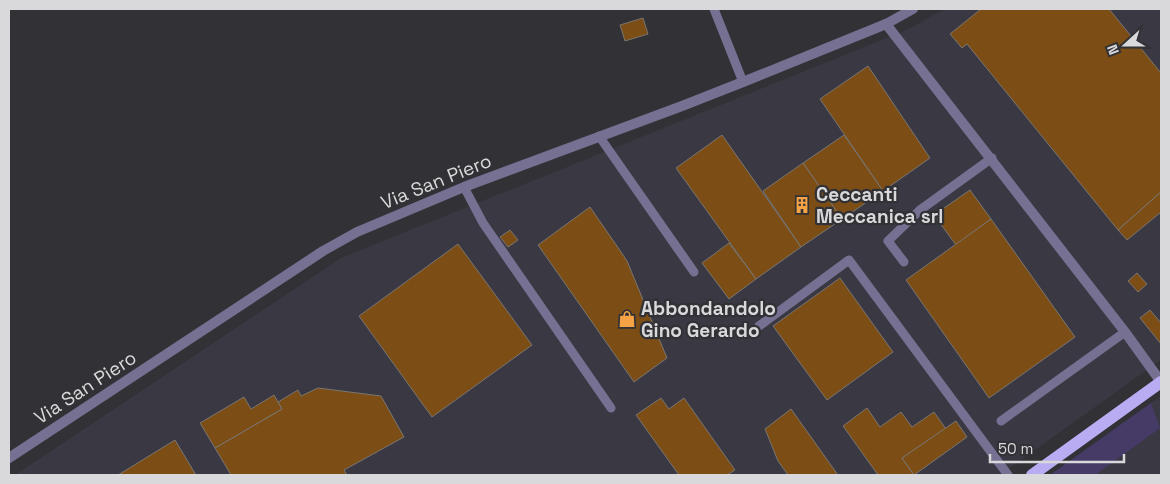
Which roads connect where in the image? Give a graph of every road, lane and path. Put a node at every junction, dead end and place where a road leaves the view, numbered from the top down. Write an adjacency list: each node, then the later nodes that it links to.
1 (714, 9): 4 (lane)
2 (913, 9): 3 (street, Via San Piero)
3 (886, 24): 4 (street, Via San Piero); 6 (street)
4 (743, 82): 5 (street, Via San Piero)
5 (599, 136): 7 (street, Via San Piero); 9 (lane)
6 (992, 158): 8 (lane); 11 (street)
7 (464, 187): 13 (lane); 15 (street, Via San Piero)
8 (904, 262)
9 (694, 272)
10 (759, 326): 16 (lane)
11 (1125, 332): 12 (street); 14 (lane)
12 (1161, 382): 17 (main road)
13 (611, 408)
14 (1002, 421)
15 (9, 458)
16 (1008, 475)
17 (1032, 475)

